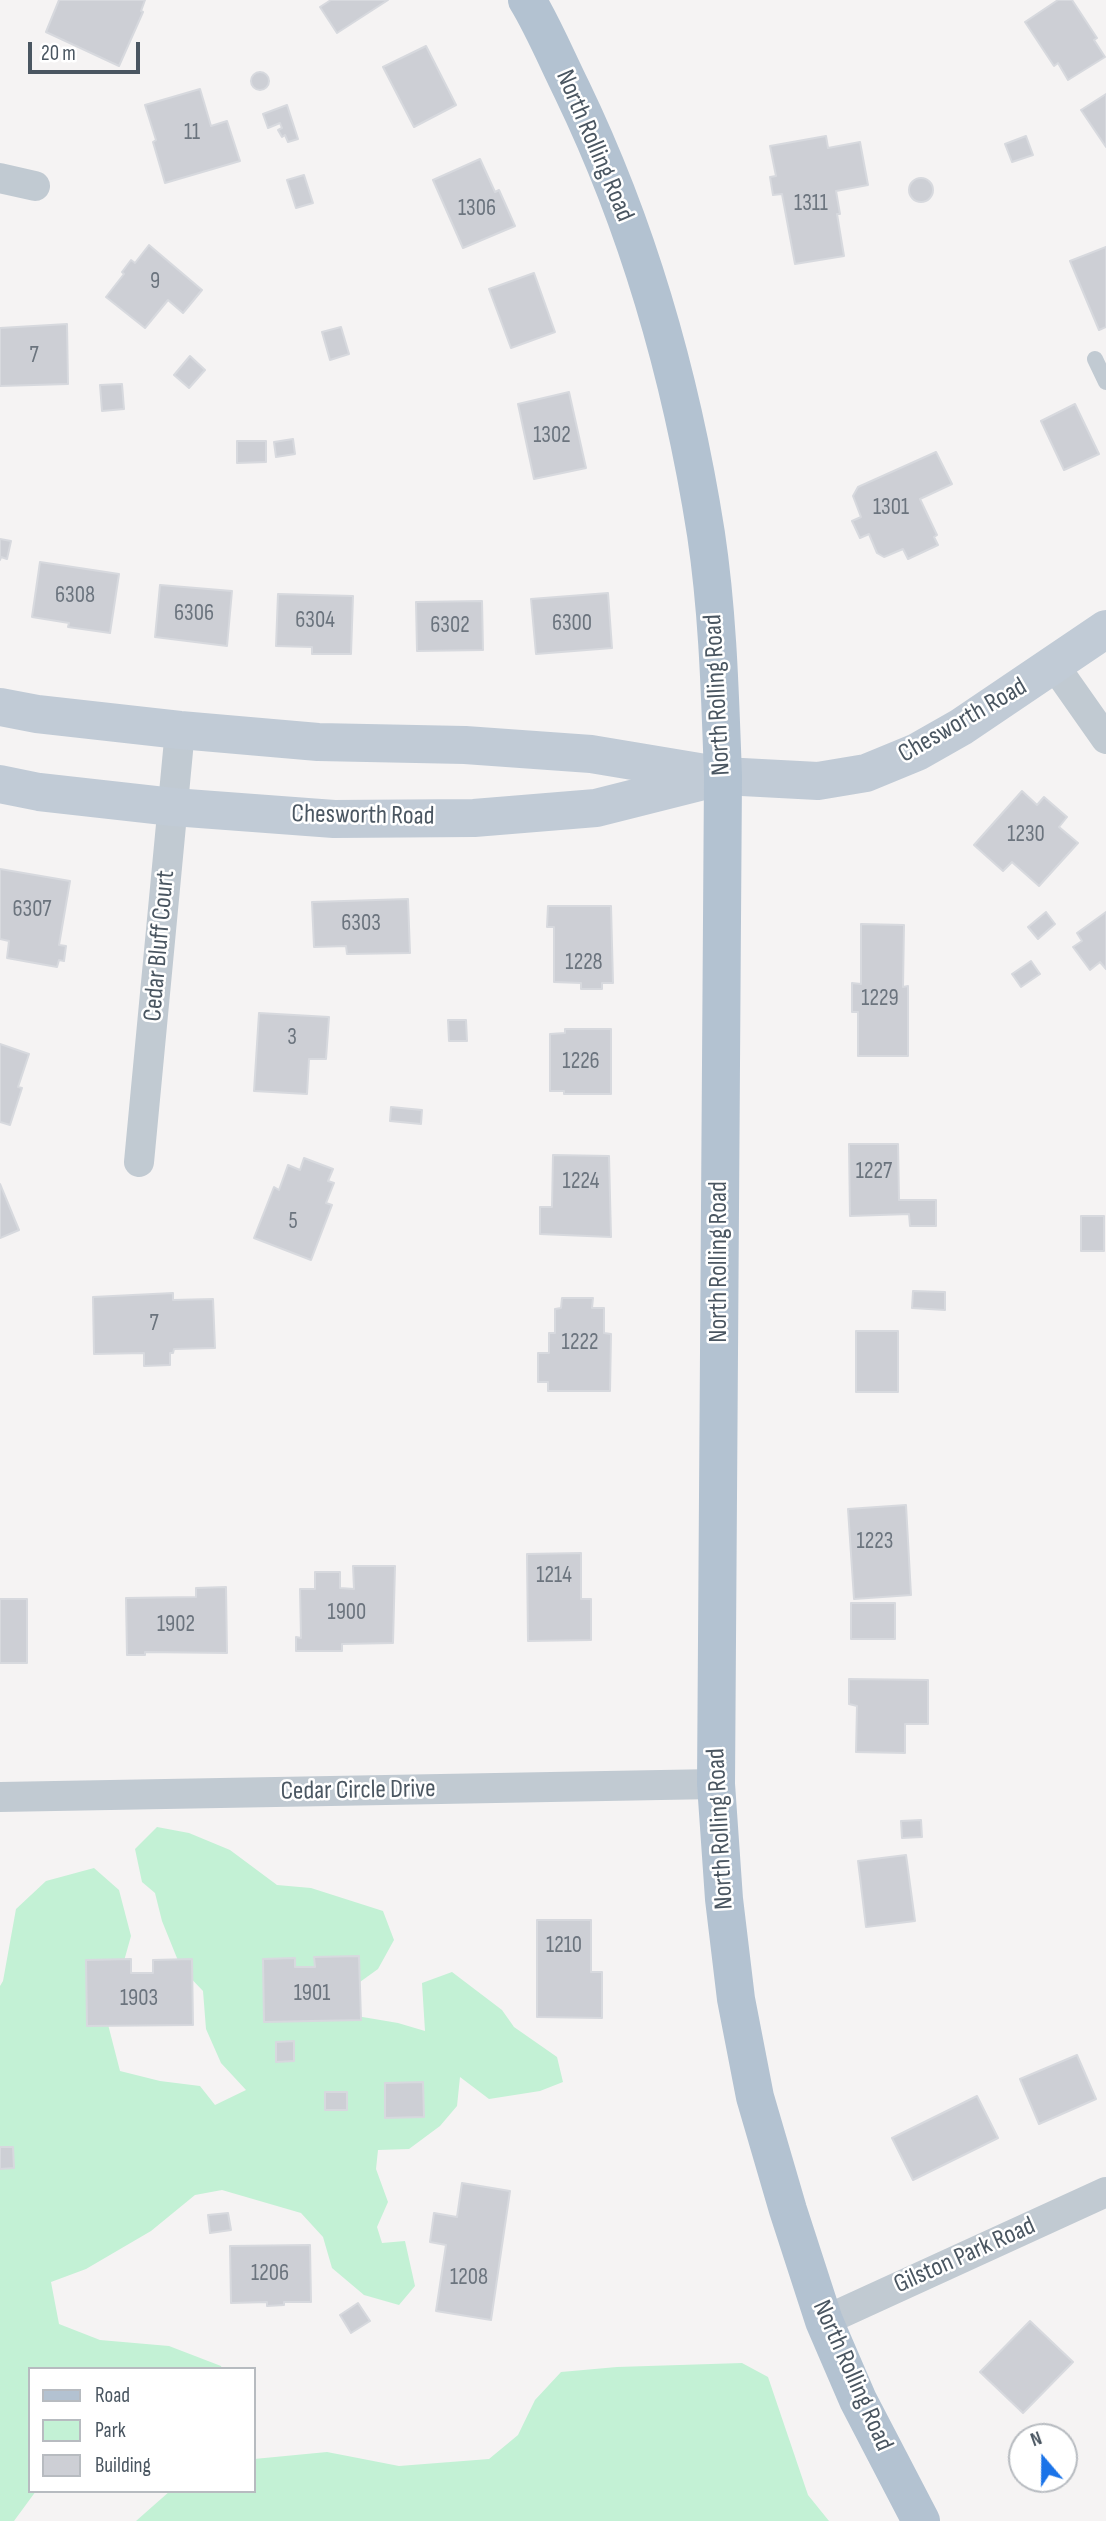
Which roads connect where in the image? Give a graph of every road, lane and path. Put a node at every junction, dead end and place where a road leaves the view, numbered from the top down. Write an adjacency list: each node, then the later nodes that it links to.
1 (527, 0): 11 (main road, North Rolling Road)
2 (0, 178): 3 (street)
3 (35, 186)
4 (1095, 359): 5 (lane)
5 (1106, 382)
6 (1106, 629): 7 (street, Chesworth Road)
7 (1054, 665): 10 (street); 11 (street, Chesworth Road)
8 (0, 707): 9 (street, Chesworth Road)
9 (180, 730): 11 (street, Chesworth Road); 13 (street, Cedar Bluff Court)
10 (1106, 739)
11 (723, 776): 13 (street, Chesworth Road); 15 (main road, North Rolling Road)
12 (0, 784): 13 (street, Chesworth Road)
13 (173, 807): 14 (street, Cedar Bluff Court)
14 (139, 1162)
15 (716, 1784): 16 (street, Cedar Circle Drive); 18 (main road, North Rolling Road)
16 (0, 1797)
17 (1106, 2192): 18 (street, Gilston Park Road)
18 (824, 2321): 19 (main road, North Rolling Road)
19 (921, 2521)

